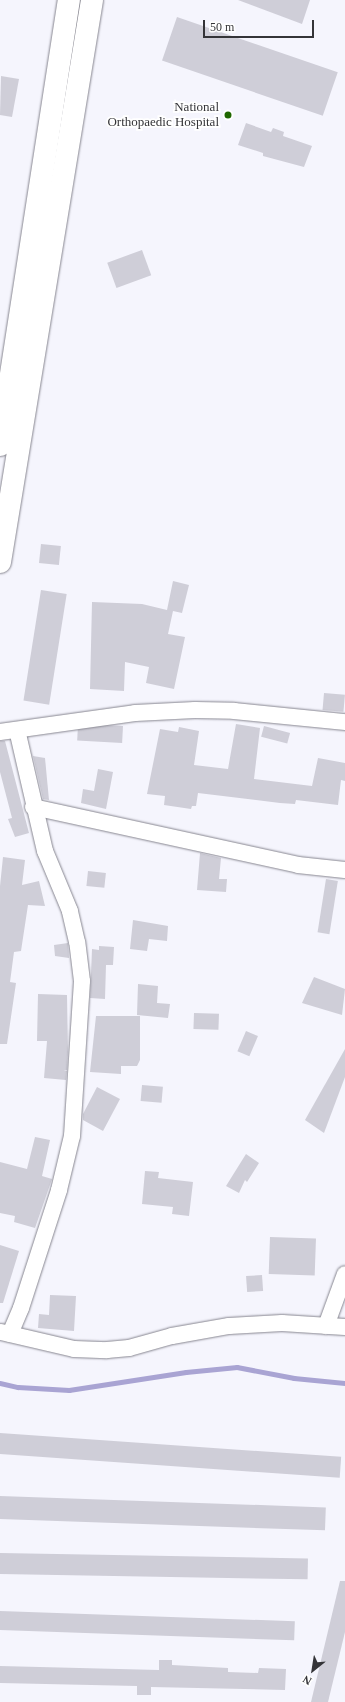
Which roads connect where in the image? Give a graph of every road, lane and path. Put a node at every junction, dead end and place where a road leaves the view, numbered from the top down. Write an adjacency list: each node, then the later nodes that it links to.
1 (69, 0): 3 (main road)
2 (92, 0): 4 (main road)
3 (0, 445)
4 (0, 562)
5 (345, 722): 6 (street)
6 (18, 730): 7 (street); 8 (street)
7 (0, 732)
8 (33, 806): 9 (street); 13 (street)
9 (345, 870)
10 (345, 1274): 11 (street)
11 (326, 1326): 12 (street); 13 (street)
12 (345, 1327)
13 (5, 1333)

